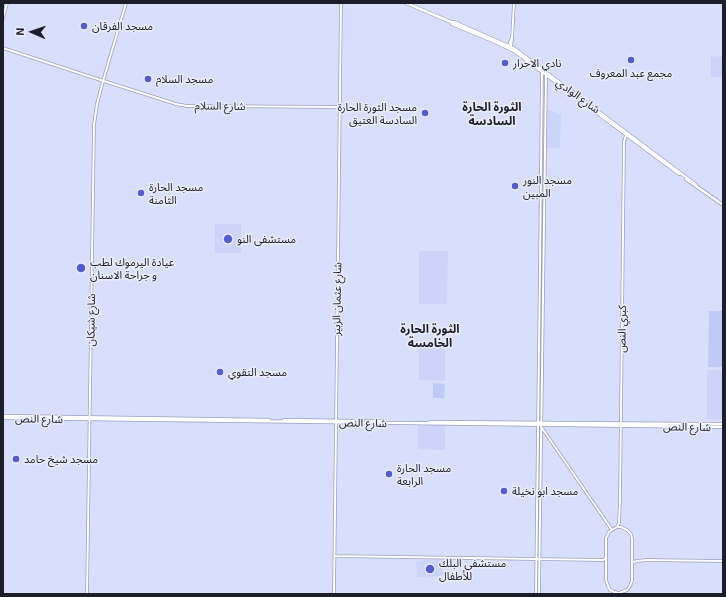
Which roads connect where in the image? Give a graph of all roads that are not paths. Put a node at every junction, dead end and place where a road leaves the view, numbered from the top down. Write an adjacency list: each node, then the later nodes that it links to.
1 (7, 3): 6 (street)
2 (126, 3): 12 (street, شارع شيكان)
3 (341, 3): 13 (street, شارع عثمان الزبير)
4 (406, 3): 7 (main road, شارع الوادي)
5 (514, 3): 8 (street)
6 (3, 18)
7 (451, 22): 8 (main road, شارع الوادي); 10 (main road, شارع الوادي)
8 (510, 46): 10 (main road, شارع الوادي)
9 (3, 48): 12 (street, شارع السلام)
10 (542, 70): 11 (main road, شارع الوادي); 21 (street)
11 (546, 74): 14 (main road, شارع الوادي); 15 (main road, شارع الوادي); 21 (street)
12 (103, 81): 13 (street, شارع السلام); 18 (street, شارع شيكان)
13 (339, 107): 19 (street, شارع عثمان الزبير)
14 (626, 135): 15 (main road, شارع الوادي); 22 (street, كبري النص)
15 (697, 187): 16 (main road, شارع الوادي)
16 (723, 205)
17 (3, 417): 18 (main road, شارع النص)
18 (90, 418): 19 (main road, شارع النص); 40 (street, شارع شيكان)
19 (335, 421): 21 (main road, شارع النص); 28 (street, شارع عثمان الزبير)
20 (723, 424): 22 (main road, شارع النص)
21 (540, 425): 22 (main road, شارع النص); 27 (street); 31 (street)
22 (620, 425): 23 (main road, شارع النص); 24 (street, كبري النص)
23 (723, 427)
24 (619, 523): 25 (street); 26 (street)
25 (617, 527): 26 (street); 27 (street)
26 (622, 528): 30 (street)
27 (612, 530): 29 (street)
28 (334, 556): 31 (street); 41 (street, شارع عثمان الزبير)
29 (606, 558): 32 (street); 36 (street)
30 (632, 558): 33 (street); 35 (street)
31 (538, 559): 32 (street); 42 (street)
32 (601, 560): 36 (street)
33 (637, 561): 34 (street); 35 (street)
34 (723, 561)
35 (632, 562): 38 (street)
36 (606, 564): 37 (street)
37 (609, 588): 38 (street); 39 (street)
38 (614, 592): 39 (street)
39 (610, 593)
40 (87, 594)
41 (334, 594)
42 (538, 594)

